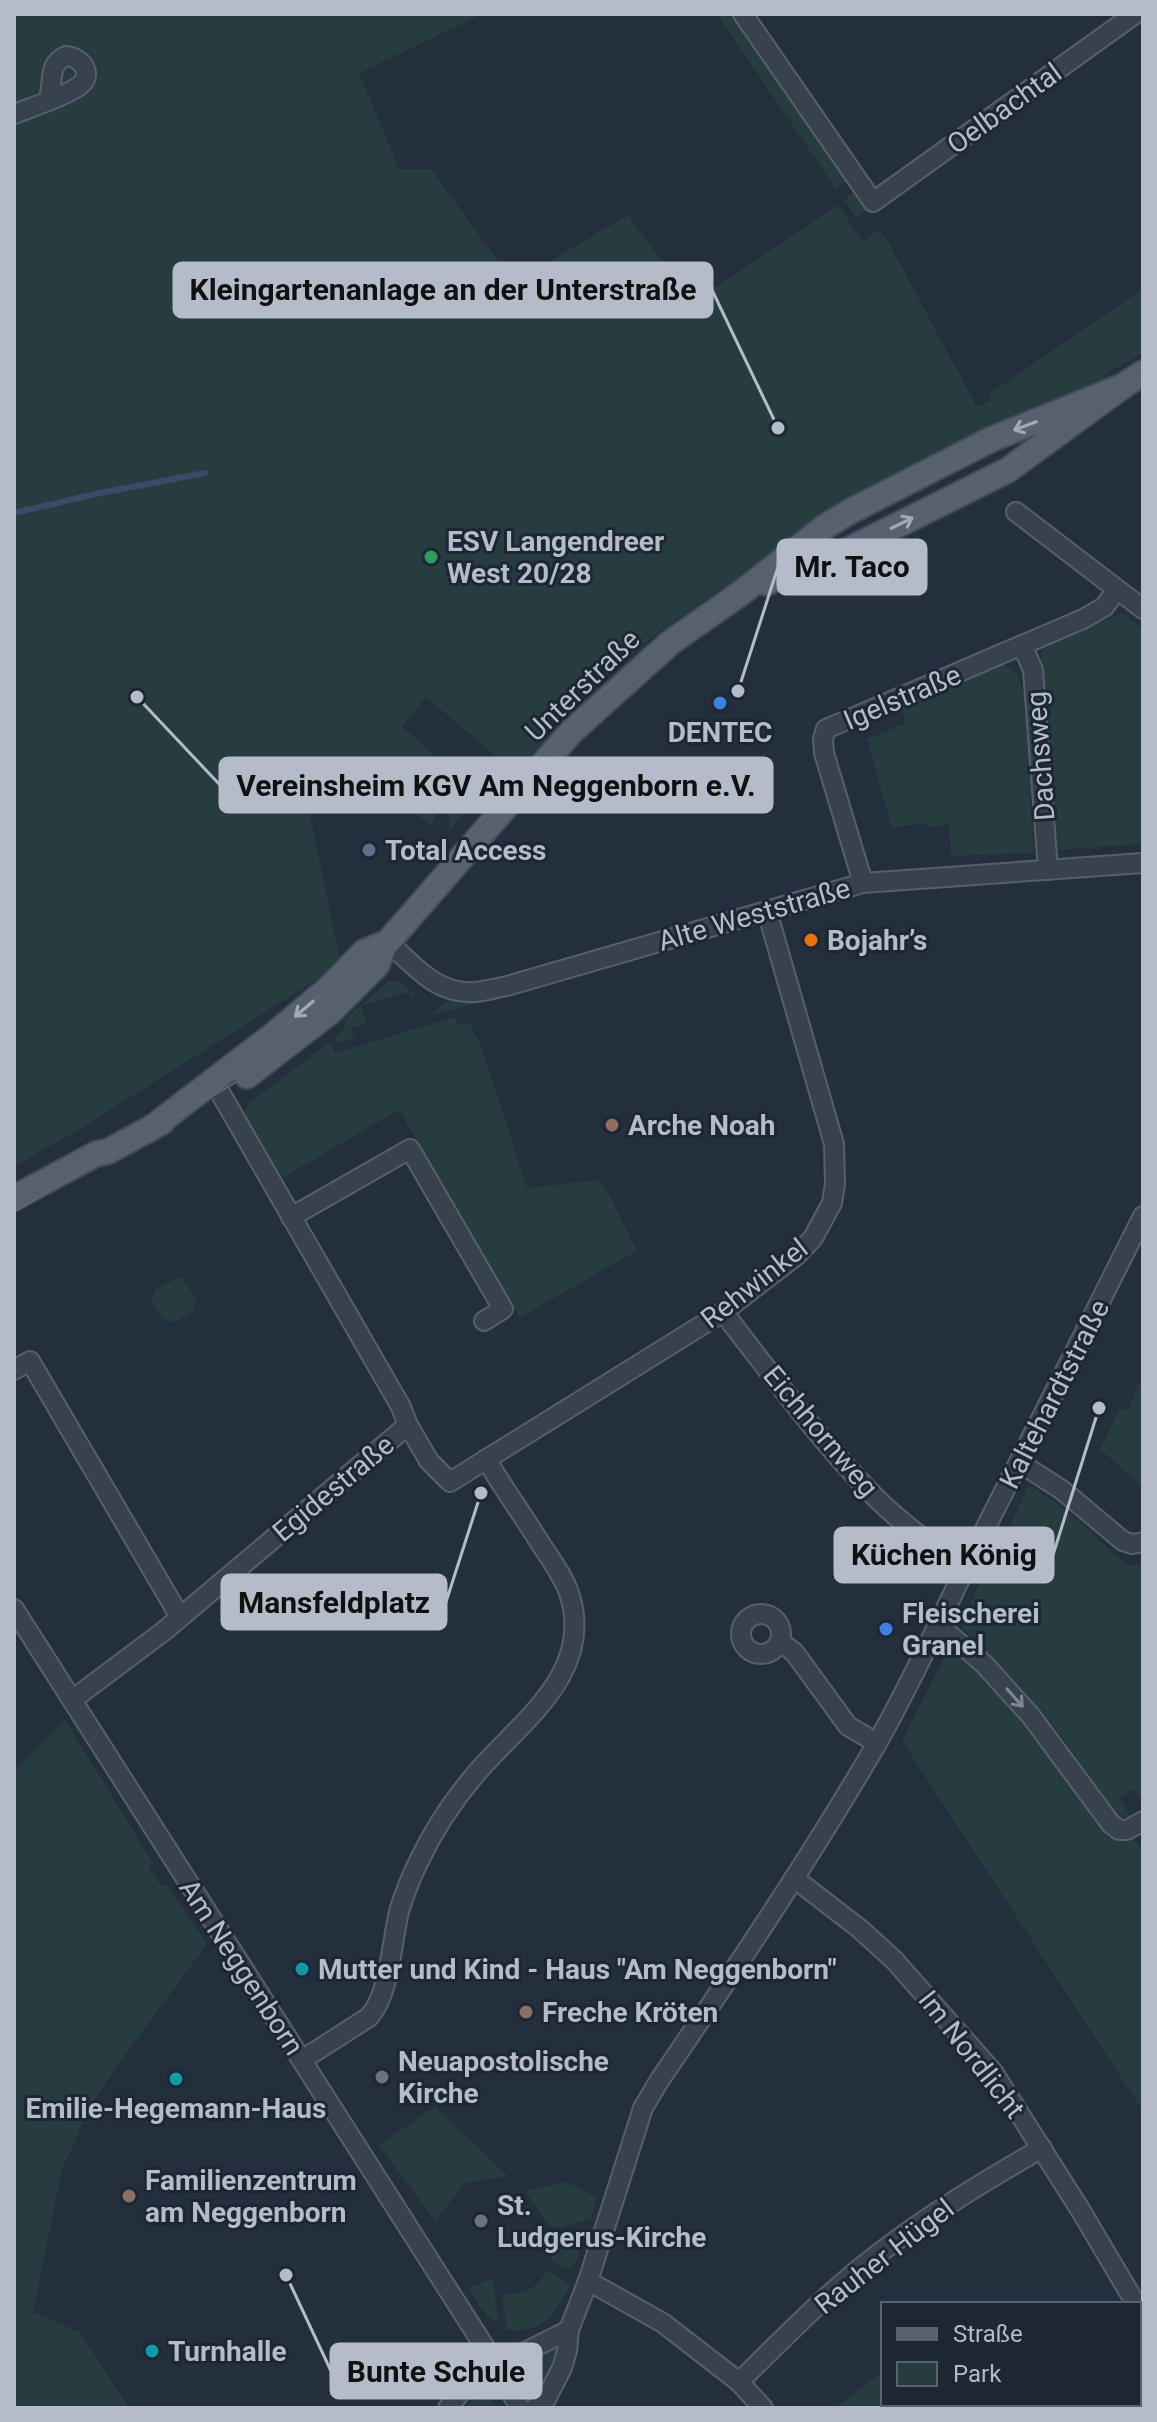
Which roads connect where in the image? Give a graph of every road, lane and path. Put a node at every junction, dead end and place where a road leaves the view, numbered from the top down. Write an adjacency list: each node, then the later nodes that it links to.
1 (743, 14): 2 (street, Oelbachtal)
2 (1126, 16)
3 (48, 100): 3 (street); 4 (street)
4 (14, 114)
5 (1133, 380): 8 (main road, Unterstraße, one-way to 5); 8 (main road, Unterstraße, one-way to 8)
6 (1016, 512): 7 (street)
7 (1117, 590): 9 (street); 10 (street, Igelstraße)
8 (741, 593): 15 (main road, Unterstraße)
9 (1143, 609)
10 (1022, 645): 12 (street, Dachsweg); 13 (street, Igelstraße)
11 (1143, 863): 12 (street, Alte Weststraße)
12 (1048, 870): 13 (street, Alte Weststraße)
13 (863, 883): 14 (street, Alte Weststraße)
14 (767, 911): 15 (street, Alte Weststraße); 22 (street, Rehwinkel)
15 (387, 943): 16 (main road, Unterstraße)
16 (216, 1086): 17 (main road, Unterstraße); 21 (street, Egidestraße)
17 (109, 1151): 18 (main road, Unterstraße); 19 (main road, Unterstraße)
18 (14, 1198)
19 (14, 1212)
20 (1143, 1216): 27 (street, Kaltehardtstraße)
21 (291, 1217): 23 (street); 25 (street, Egidestraße)
22 (723, 1312): 26 (street, Rehwinkel); 29 (street, Eichhornweg)
23 (484, 1321)
24 (14, 1370): 31 (street)
25 (408, 1425): 26 (street, Rehwinkel); 31 (street, Egidestraße)
26 (486, 1459): 38 (street)
27 (1020, 1463): 28 (street); 29 (street, Kaltehardtstraße)
28 (1143, 1542)
29 (966, 1570): 32 (street, Kaltehardtstraße)
30 (14, 1609): 34 (street, Am Neggenborn)
31 (180, 1617): 34 (street, Egidestraße)
32 (938, 1625): 35 (street, Kaltehardtstraße); 36 (street, one-way to 36)
33 (780, 1642): 35 (street)
34 (72, 1700): 38 (street, Am Neggenborn)
35 (877, 1743): 37 (street, Kaltehardtstraße)
36 (1143, 1821)
37 (794, 1878): 39 (street, Im Nordlicht); 40 (street, Kaltehardtstraße)
38 (302, 2060): 43 (street, Am Neggenborn)
39 (1042, 2148): 41 (street, Im Nordlicht); 44 (street, Rauher Hügel)
40 (588, 2281): 42 (street, Kaltehardtstraße); 44 (street)
41 (1135, 2302)
42 (569, 2330): 43 (street); 47 (street, Kaltehardtstraße)
43 (496, 2366): 45 (street); 46 (street, Am Neggenborn)
44 (739, 2382): 48 (street)
45 (448, 2408)
46 (520, 2408)
47 (535, 2408)
48 (763, 2408)

